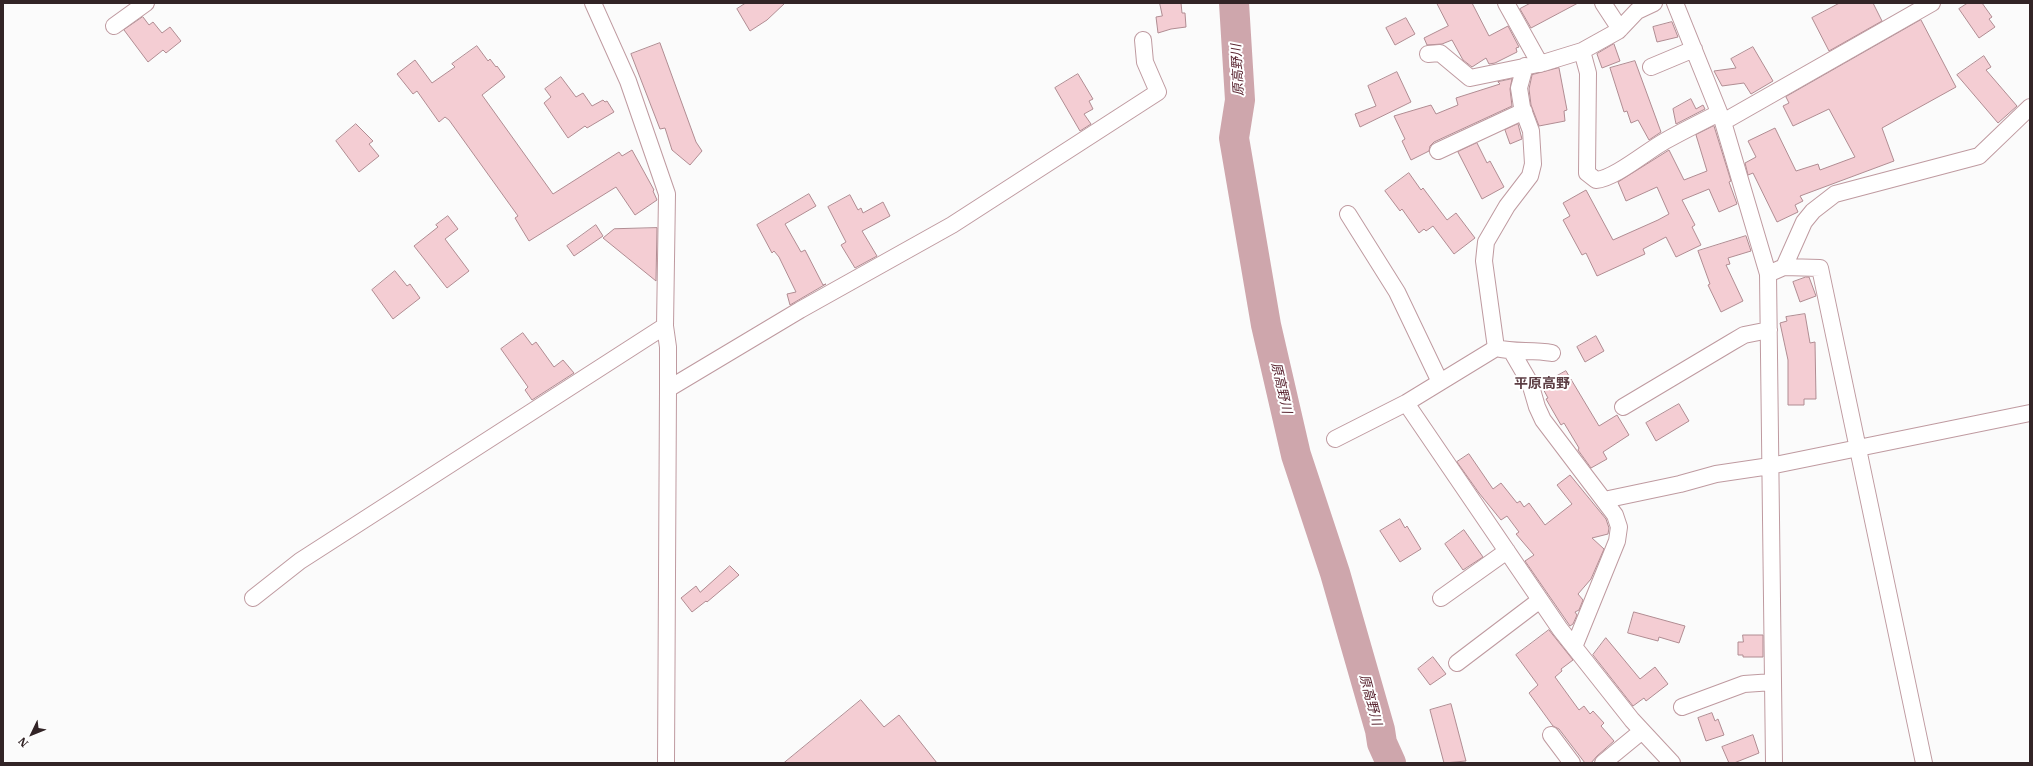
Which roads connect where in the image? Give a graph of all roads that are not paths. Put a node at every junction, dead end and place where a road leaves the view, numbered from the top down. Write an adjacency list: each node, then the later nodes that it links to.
1 (146, 3): 8 (street)
2 (593, 3): 23 (street)
3 (1506, 3): 14 (street)
4 (1603, 3): 9 (street)
5 (1654, 3): 9 (street)
6 (1675, 3): 11 (street)
7 (1932, 3): 18 (street)
8 (114, 26)
9 (1620, 29): 12 (street)
10 (1143, 40): 29 (street)
11 (1694, 49): 15 (street); 18 (street)
12 (1582, 51): 14 (street); 18 (street)
13 (1428, 54): 14 (street)
14 (1532, 65): 17 (street)
15 (1651, 66)
16 (2030, 107): 21 (street)
17 (1524, 111): 19 (street); 25 (street)
18 (1721, 117): 22 (street)
19 (1438, 151)
20 (1348, 214): 28 (street)
21 (1784, 267): 22 (street); 34 (street)
22 (1768, 274): 24 (street)
23 (665, 326): 29 (street); 38 (street)
24 (1768, 330): 31 (street); 35 (street)
25 (1496, 348): 26 (street); 28 (street)
26 (1512, 352): 27 (street); 36 (street)
27 (1552, 353)
28 (1440, 382): 30 (street)
29 (668, 389): 48 (street)
30 (1406, 403): 33 (street); 37 (street)
31 (1623, 407)
32 (2030, 414): 34 (street)
33 (1335, 438)
34 (1858, 448): 35 (street); 52 (street)
35 (1770, 466): 36 (street); 43 (street)
36 (1604, 500): 41 (street)
37 (1506, 551): 39 (street); 40 (street)
38 (253, 598)
39 (1441, 598)
40 (1540, 600): 41 (street); 42 (street)
41 (1574, 647): 45 (street)
42 (1457, 663)
43 (1773, 682): 44 (street); 51 (street)
44 (1682, 706)
45 (1642, 731): 47 (street); 50 (street)
46 (1551, 735): 49 (street)
47 (1669, 762)
48 (666, 763)
49 (1572, 763)
50 (1603, 763)
51 (1774, 763)
52 (1924, 763)

